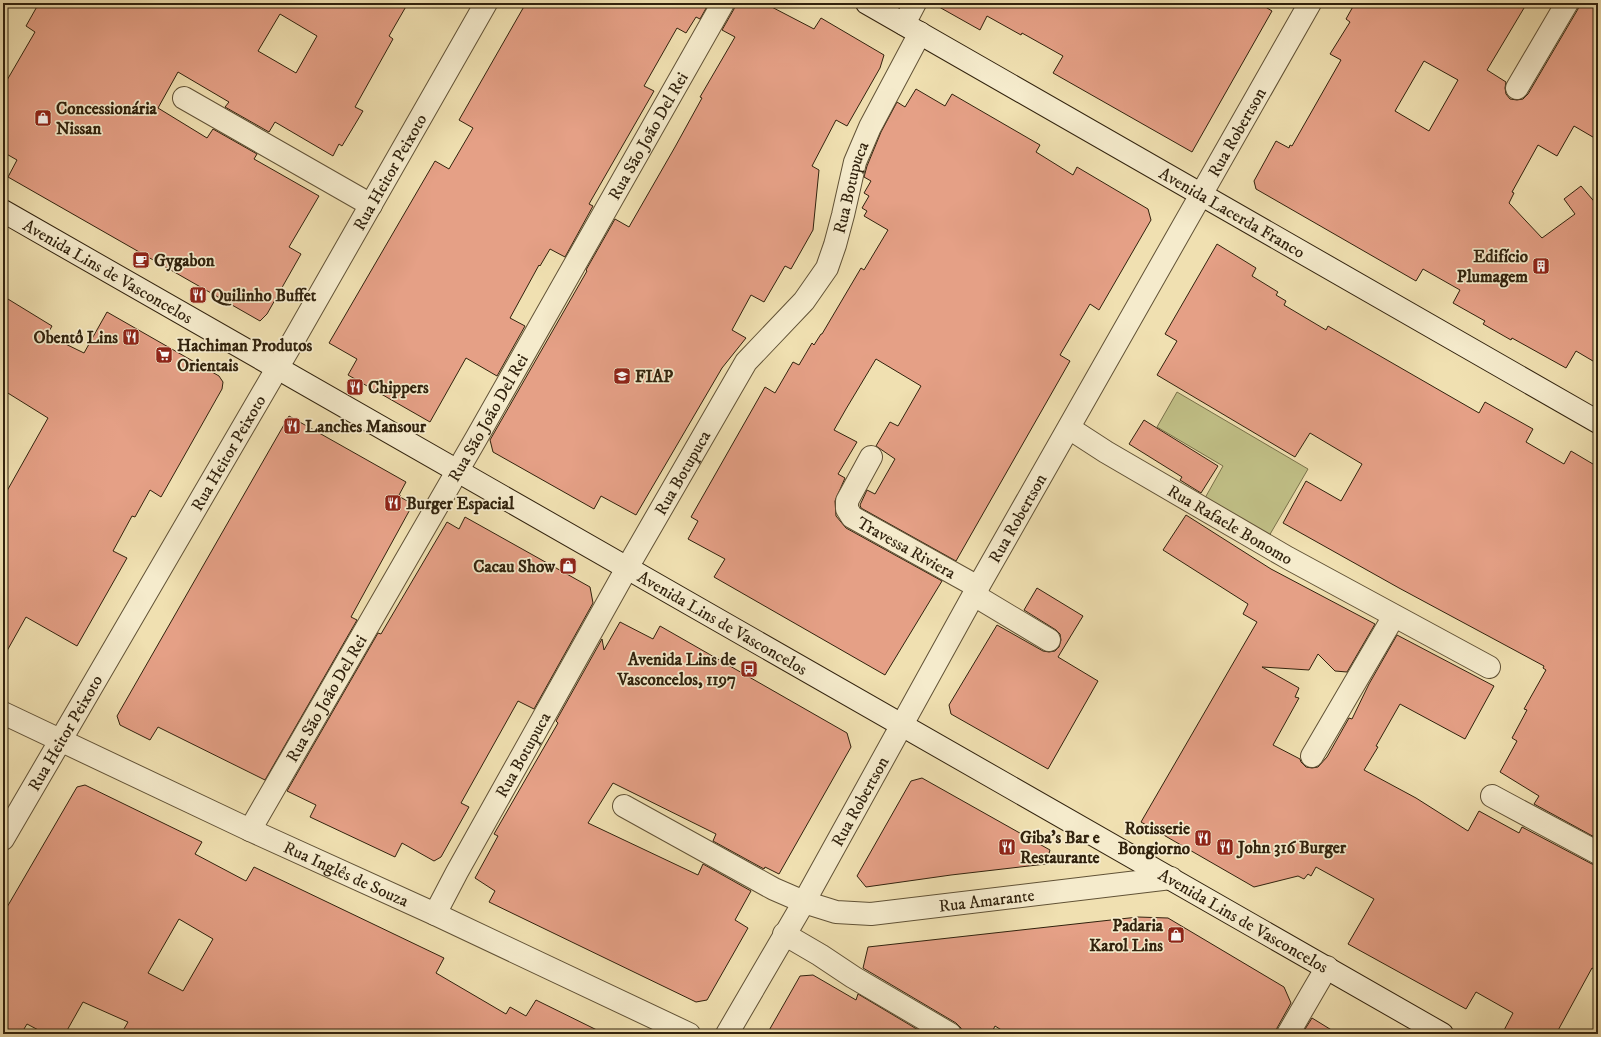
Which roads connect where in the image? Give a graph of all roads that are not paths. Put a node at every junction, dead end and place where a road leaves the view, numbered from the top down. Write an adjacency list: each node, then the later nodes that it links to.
1 (486, 3): 11 (street, Rua Heitor Peixoto)
2 (723, 3): 17 (street, Rua São João Del Rei)
3 (867, 3): 7 (street, Avenida Lacerda Franco)
4 (915, 3): 7 (street, Rua Botupuca)
5 (1310, 3): 10 (street, Rua Robertson)
6 (1567, 3): 8 (street)
7 (912, 28): 10 (street, Avenida Lacerda Franco); 18 (street, Rua Botupuca)
8 (1517, 88)
9 (184, 98): 11 (street)
10 (1202, 195): 14 (street, Avenida Lacerda Franco); 15 (street, Rua Robertson)
11 (371, 204): 13 (street, Rua Heitor Peixoto)
12 (3, 211): 13 (street, Avenida Lins de Vasconcelos)
13 (277, 368): 17 (street, Avenida Lins de Vasconcelos); 25 (street, Rua Heitor Peixoto)
14 (1598, 422)
15 (1069, 428): 19 (street, Rua Robertson); 20 (street, Rua Rafaele Bonomo)
16 (871, 458): 19 (street, Travessa Riviera)
17 (457, 471): 18 (street, Avenida Lins de Vasconcelos); 29 (street, Rua São João Del Rei)
18 (626, 568): 24 (street, Avenida Lins de Vasconcelos); 34 (street, Rua Botupuca)
19 (976, 591): 21 (street, Travessa Riviera); 24 (street, Rua Robertson)
20 (1394, 616): 22 (street, Rua Rafaele Bonomo); 26 (street)
21 (1049, 640)
22 (1489, 667)
23 (3, 713): 25 (street, Rua Inglês de Souza)
24 (901, 725): 32 (street, Avenida Lins de Vasconcelos); 33 (street, Rua Robertson)
25 (60, 740): 29 (street, Rua Inglês de Souza); 30 (street, Rua Heitor Peixoto)
26 (1312, 756)
27 (1492, 796): 31 (street)
28 (624, 806): 33 (street, Rua Amarante)
29 (250, 830): 34 (street, Rua Inglês de Souza)
30 (3, 839)
31 (1598, 853)
32 (1171, 878): 33 (street, Rua Amarante); 36 (street, Avenida Lins de Vasconcelos)
33 (804, 902): 35 (street, Rua Robertson)
34 (435, 914): 37 (street, Rua Inglês de Souza)
35 (784, 934): 38 (street, Rua Robertson); 39 (street)
36 (1327, 967): 40 (street); 41 (street, Avenida Lins de Vasconcelos)
37 (689, 1034)
38 (727, 1034)
39 (950, 1034)
40 (1288, 1034)
41 (1442, 1034)

